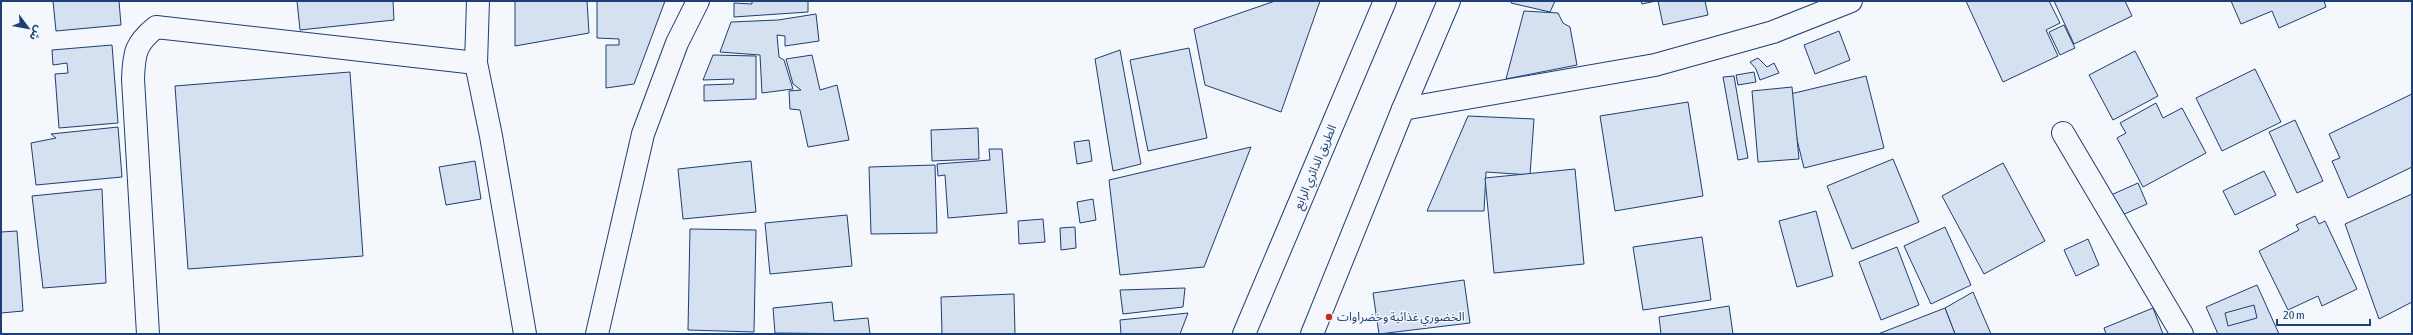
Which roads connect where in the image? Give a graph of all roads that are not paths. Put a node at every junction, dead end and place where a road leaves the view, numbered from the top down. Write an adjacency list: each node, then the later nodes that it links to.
1 (478, 1): 6 (street)
2 (698, 1): 11 (street)
3 (1385, 1): 12 (street, الطريق الدائري الرابع)
4 (1449, 1): 7 (street)
5 (1851, 1): 7 (street)
6 (476, 63): 9 (street); 10 (street)
7 (1403, 109): 13 (street)
8 (2063, 133): 14 (street)
9 (148, 334)
10 (525, 334)
11 (597, 334)
12 (1244, 334)
13 (1312, 334)
14 (2182, 334)

